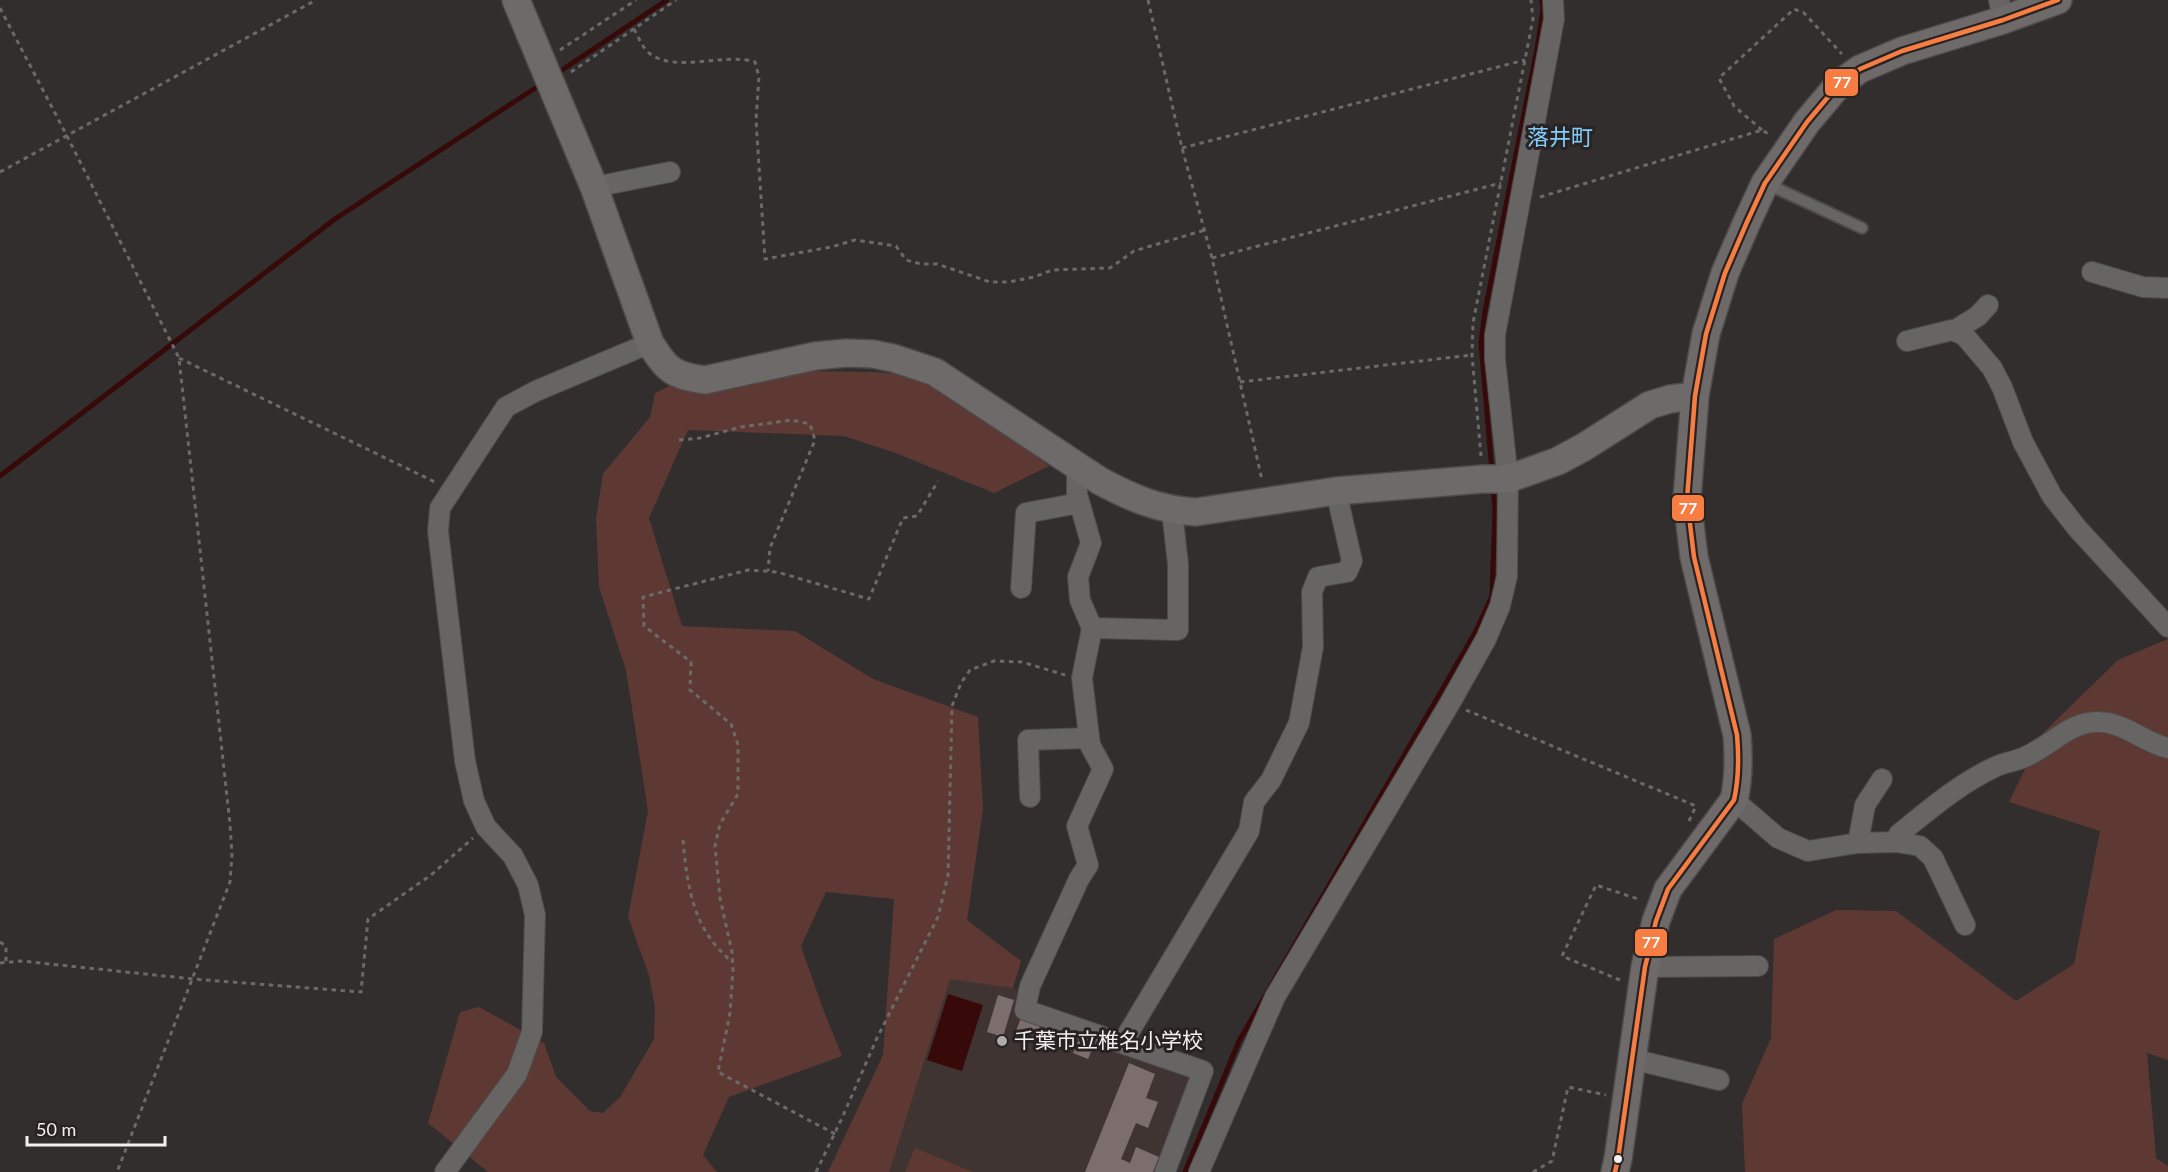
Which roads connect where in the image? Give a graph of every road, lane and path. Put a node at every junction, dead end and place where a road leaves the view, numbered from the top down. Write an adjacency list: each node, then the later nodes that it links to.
1 (316, 0): 15 (path)
2 (516, 0): 13 (street)
3 (636, 0): 13 (path)
4 (676, 0): 10 (path)
5 (1148, 0): 16 (path)
6 (1553, 0): 22 (street)
7 (2058, 0): 9 (street)
8 (0, 8): 15 (path)
9 (2001, 10): 17 (street)
10 (634, 29): 13 (path); 24 (path)
11 (1850, 49): 14 (path)
12 (1525, 60): 16 (path)
13 (547, 74): 21 (street)
14 (1762, 130): 17 (path); 22 (path)
15 (67, 136): 18 (path); 33 (path)
16 (1182, 148): 24 (path)
17 (1789, 148): 20 (street)
18 (0, 172)
19 (670, 172): 21 (street)
20 (1765, 183): 23 (lane); 35 (street)
21 (594, 187): 31 (street)
22 (1522, 193): 25 (path); 38 (street)
23 (1862, 228)
24 (1205, 230): 25 (path)
25 (1212, 258): 34 (path)
26 (2092, 272): 27 (street)
27 (2168, 288)
28 (1988, 305): 29 (street)
29 (1958, 332): 30 (street); 47 (street)
30 (1908, 341)
31 (650, 343): 37 (street); 40 (street)
32 (1472, 355): 34 (path)
33 (179, 358): 40 (path); 70 (path)
34 (1240, 382): 42 (path)
35 (1695, 396): 38 (street); 55 (street)
36 (679, 440): 45 (path)
37 (1077, 465): 43 (street); 44 (street)
38 (1496, 479): 41 (street); 50 (street)
39 (938, 480): 45 (path)
40 (452, 490): 58 (street)
41 (1336, 491): 42 (street); 71 (street)
42 (1267, 501): 44 (street)
43 (1079, 503): 46 (street); 48 (street)
44 (1172, 511): 48 (street)
45 (768, 571): 67 (path)
46 (1021, 588)
47 (2165, 615)
48 (1092, 628): 49 (street)
49 (1082, 678): 51 (street); 75 (path)
50 (1450, 703): 56 (path); 80 (street)
51 (1089, 738): 54 (street); 71 (street)
52 (2168, 748): 60 (street)
53 (1882, 779): 61 (street)
54 (1030, 797)
55 (1734, 800): 56 (path); 61 (street); 69 (street)
56 (1696, 806): 57 (path)
57 (1689, 822)
58 (486, 827): 70 (path); 77 (street)
59 (683, 840): 67 (path)
60 (1896, 842): 61 (street); 63 (street)
61 (1858, 843)
62 (1644, 891): 69 (path)
63 (1965, 924)
64 (0, 942): 65 (path)
65 (6, 962): 66 (path); 70 (path)
66 (0, 963)
67 (732, 964): 75 (path)
68 (1758, 966): 69 (street)
69 (1644, 975): 72 (street)
70 (193, 979): 76 (path)
71 (1123, 1042): 79 (street)
72 (1632, 1059): 73 (street); 82 (street)
73 (1719, 1080)
74 (1606, 1095): 81 (path)
75 (835, 1134): 78 (path)
76 (117, 1172)
77 (445, 1172)
78 (816, 1172)
79 (1165, 1172)
80 (1199, 1172)
81 (1533, 1172)
82 (1615, 1172)

